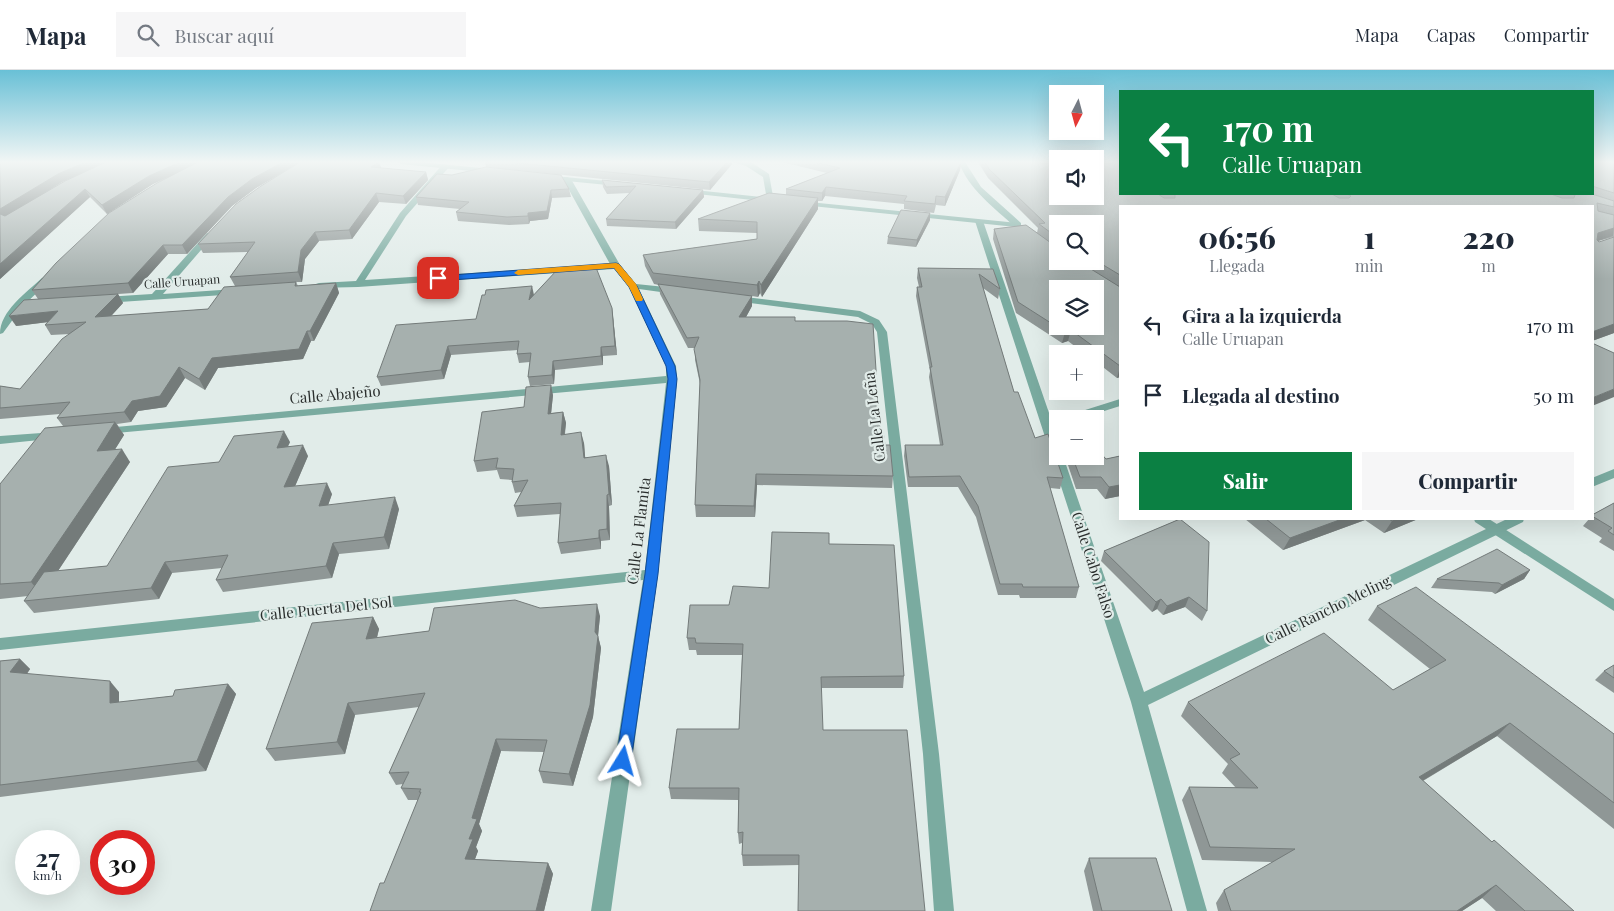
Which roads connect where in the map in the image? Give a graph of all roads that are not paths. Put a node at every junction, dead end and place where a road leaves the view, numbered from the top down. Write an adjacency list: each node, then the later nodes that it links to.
1 (415, 201): 11 (street)
2 (580, 201): 9 (street, Calle La Flamita)
3 (993, 201): 6 (street)
4 (791, 202): 5 (street)
5 (979, 221): 6 (street); 25 (street, Calle Cabo Falso)
6 (1018, 225): 8 (street)
7 (218, 226): 16 (street)
8 (1049, 249)
9 (616, 266): 11 (street); 12 (street, Calle La Flamita)
10 (54, 272): 20 (street)
11 (358, 284): 13 (street)
12 (633, 286): 15 (street); 22 (street, Calle La Flamita)
13 (310, 287)
14 (242, 291): 16 (street, Calle Uruapan)
15 (682, 292)
16 (155, 297): 18 (street, Calle Uruapan)
17 (731, 298): 40 (street, Calle La Leña)
18 (97, 300)
19 (39, 304): 20 (street)
20 (19, 305): 21 (street)
21 (0, 331)
22 (672, 379): 26 (street, Calle Abajeño); 35 (street, Calle La Flamita)
23 (1119, 402): 24 (street)
24 (1095, 410)
25 (1049, 416)
26 (97, 432)
27 (68, 434): 28 (street)
28 (0, 440)
29 (1065, 465): 38 (street, Calle Cabo Falso)
30 (1614, 473): 31 (street)
31 (1594, 482)
32 (1482, 520): 34 (street)
33 (1516, 520): 34 (street, Calle Rancho Meling)
34 (1496, 529): 36 (street); 38 (street, Calle Rancho Meling)
35 (651, 574): 37 (street, Calle Puerta Del Sol); 39 (street, Calle La Flamita)
36 (1614, 606)
37 (0, 644)
38 (1139, 702): 41 (street, Calle Cabo Falso)
39 (601, 911)
40 (944, 911)
41 (1197, 911)

